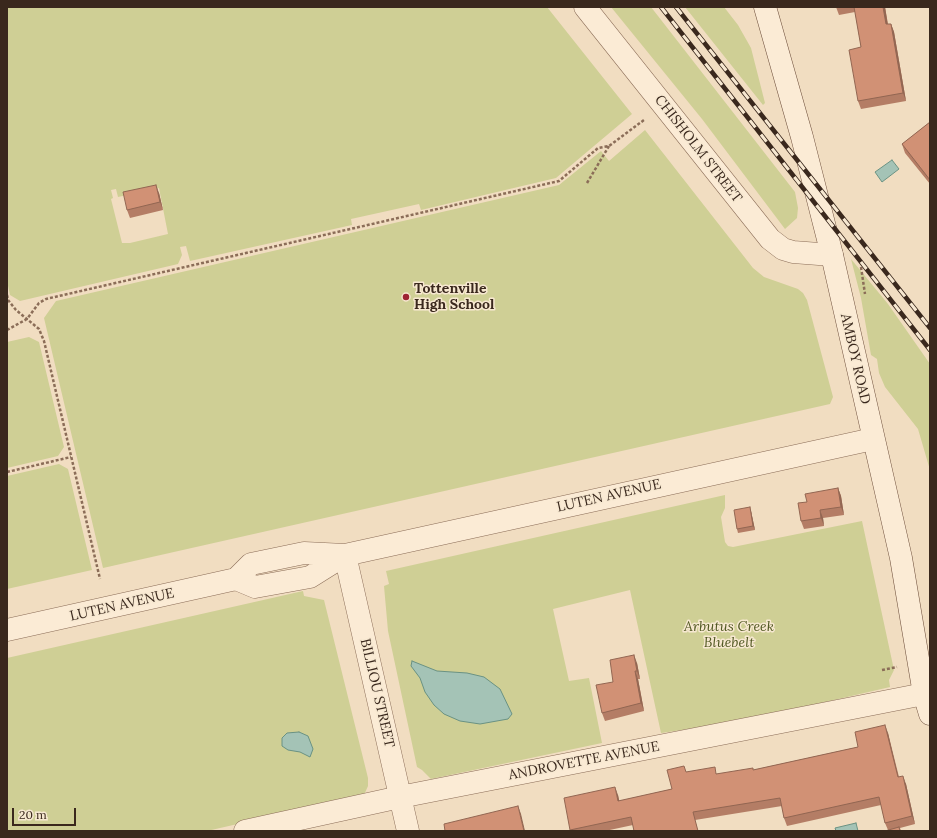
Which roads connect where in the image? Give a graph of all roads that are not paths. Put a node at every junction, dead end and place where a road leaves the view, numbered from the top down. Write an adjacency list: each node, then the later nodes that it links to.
1 (585, 7): 3 (street, CHISHOLM STREET)
2 (765, 7): 3 (street, AMBOY ROAD)
3 (832, 255): 4 (street, AMBOY ROAD)
4 (873, 439): 5 (street, LUTEN AVENUE); 7 (street, AMBOY ROAD)
5 (346, 555): 6 (street, LUTEN AVENUE); 9 (street, BILLIOU STREET)
6 (7, 630)
7 (924, 694): 8 (street, AMBOY ROAD); 9 (street, ANDROVETTE AVENUE)
8 (930, 714)
9 (400, 797): 10 (street, ANDROVETTE AVENUE); 11 (street, BILLIOU STREET)
10 (245, 831)
11 (408, 831)

